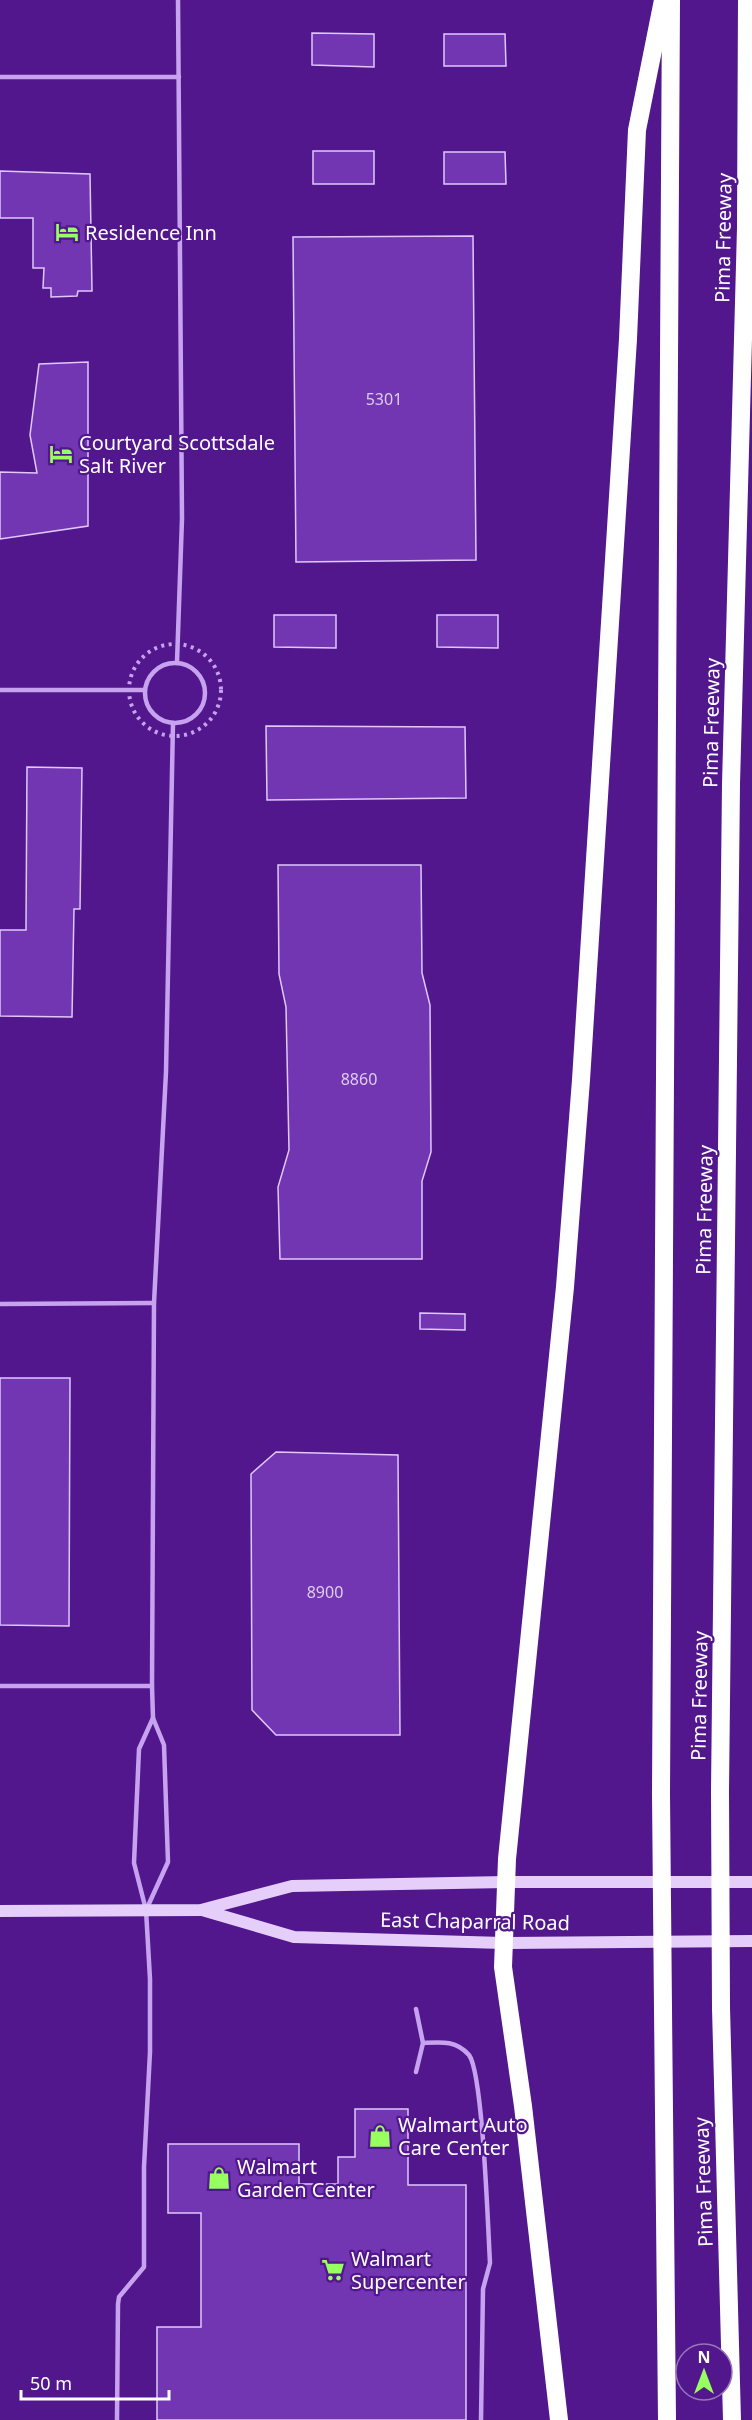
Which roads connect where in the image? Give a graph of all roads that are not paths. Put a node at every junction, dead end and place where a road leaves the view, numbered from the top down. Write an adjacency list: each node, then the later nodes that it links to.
1 (178, 0): 6 (lane)
2 (663, 0): 17 (highway)
3 (672, 0): 30 (highway, Pima Freeway, bridge)
4 (747, 0): 7 (highway, Pima Freeway)
5 (0, 77): 6 (lane)
6 (179, 77): 8 (lane)
7 (749, 237): 31 (highway, Pima Freeway, bridge)
8 (177, 662): 10 (lane); 11 (lane)
9 (0, 690): 10 (lane)
10 (144, 690): 11 (lane)
11 (173, 723): 12 (lane)
12 (154, 1303): 13 (lane); 15 (lane)
13 (0, 1304)
14 (0, 1686): 15 (lane)
15 (152, 1686): 16 (lane)
16 (153, 1718): 21 (lane); 21 (lane)
17 (506, 1882): 18 (main road, East Chaparral Road); 19 (main road, East Chaparral Road); 23 (highway)
18 (752, 1882)
19 (201, 1910): 21 (main road, East Chaparral Road); 23 (main road, East Chaparral Road)
20 (0, 1911): 21 (main road, East Chaparral Road)
21 (146, 1911): 27 (lane)
22 (752, 1941): 23 (main road, East Chaparral Road)
23 (503, 1943): 29 (highway)
24 (416, 2010): 25 (lane)
25 (423, 2043): 26 (lane); 28 (lane)
26 (416, 2072)
27 (117, 2420)
28 (482, 2420)
29 (559, 2420)
30 (668, 2420)
31 (732, 2420)

